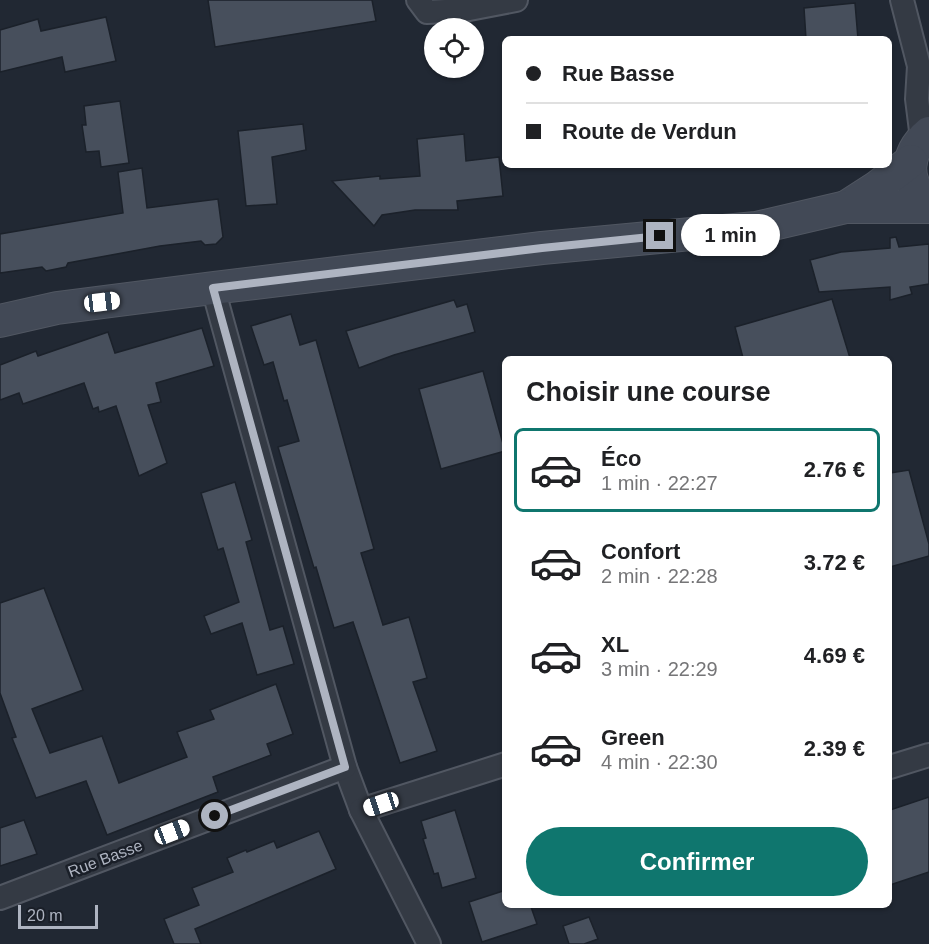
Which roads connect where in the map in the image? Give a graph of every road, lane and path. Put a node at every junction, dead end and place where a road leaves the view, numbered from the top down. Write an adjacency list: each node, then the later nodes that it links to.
1 (418, 0): 2 (street)
2 (516, 0)
3 (903, 3): 4 (street)
4 (924, 71): 5 (street)
5 (921, 145): 6 (main road); 7 (main road)
6 (929, 206): 7 (main road)
7 (846, 207): 8 (main road)
8 (213, 288): 9 (main road); 13 (street)
9 (0, 321)
10 (929, 755): 12 (street)
11 (502, 765): 14 (street)
12 (892, 766)
13 (345, 767): 14 (street); 15 (street, Rue Basse)
14 (361, 810): 16 (street)
15 (0, 898)
16 (429, 944)

